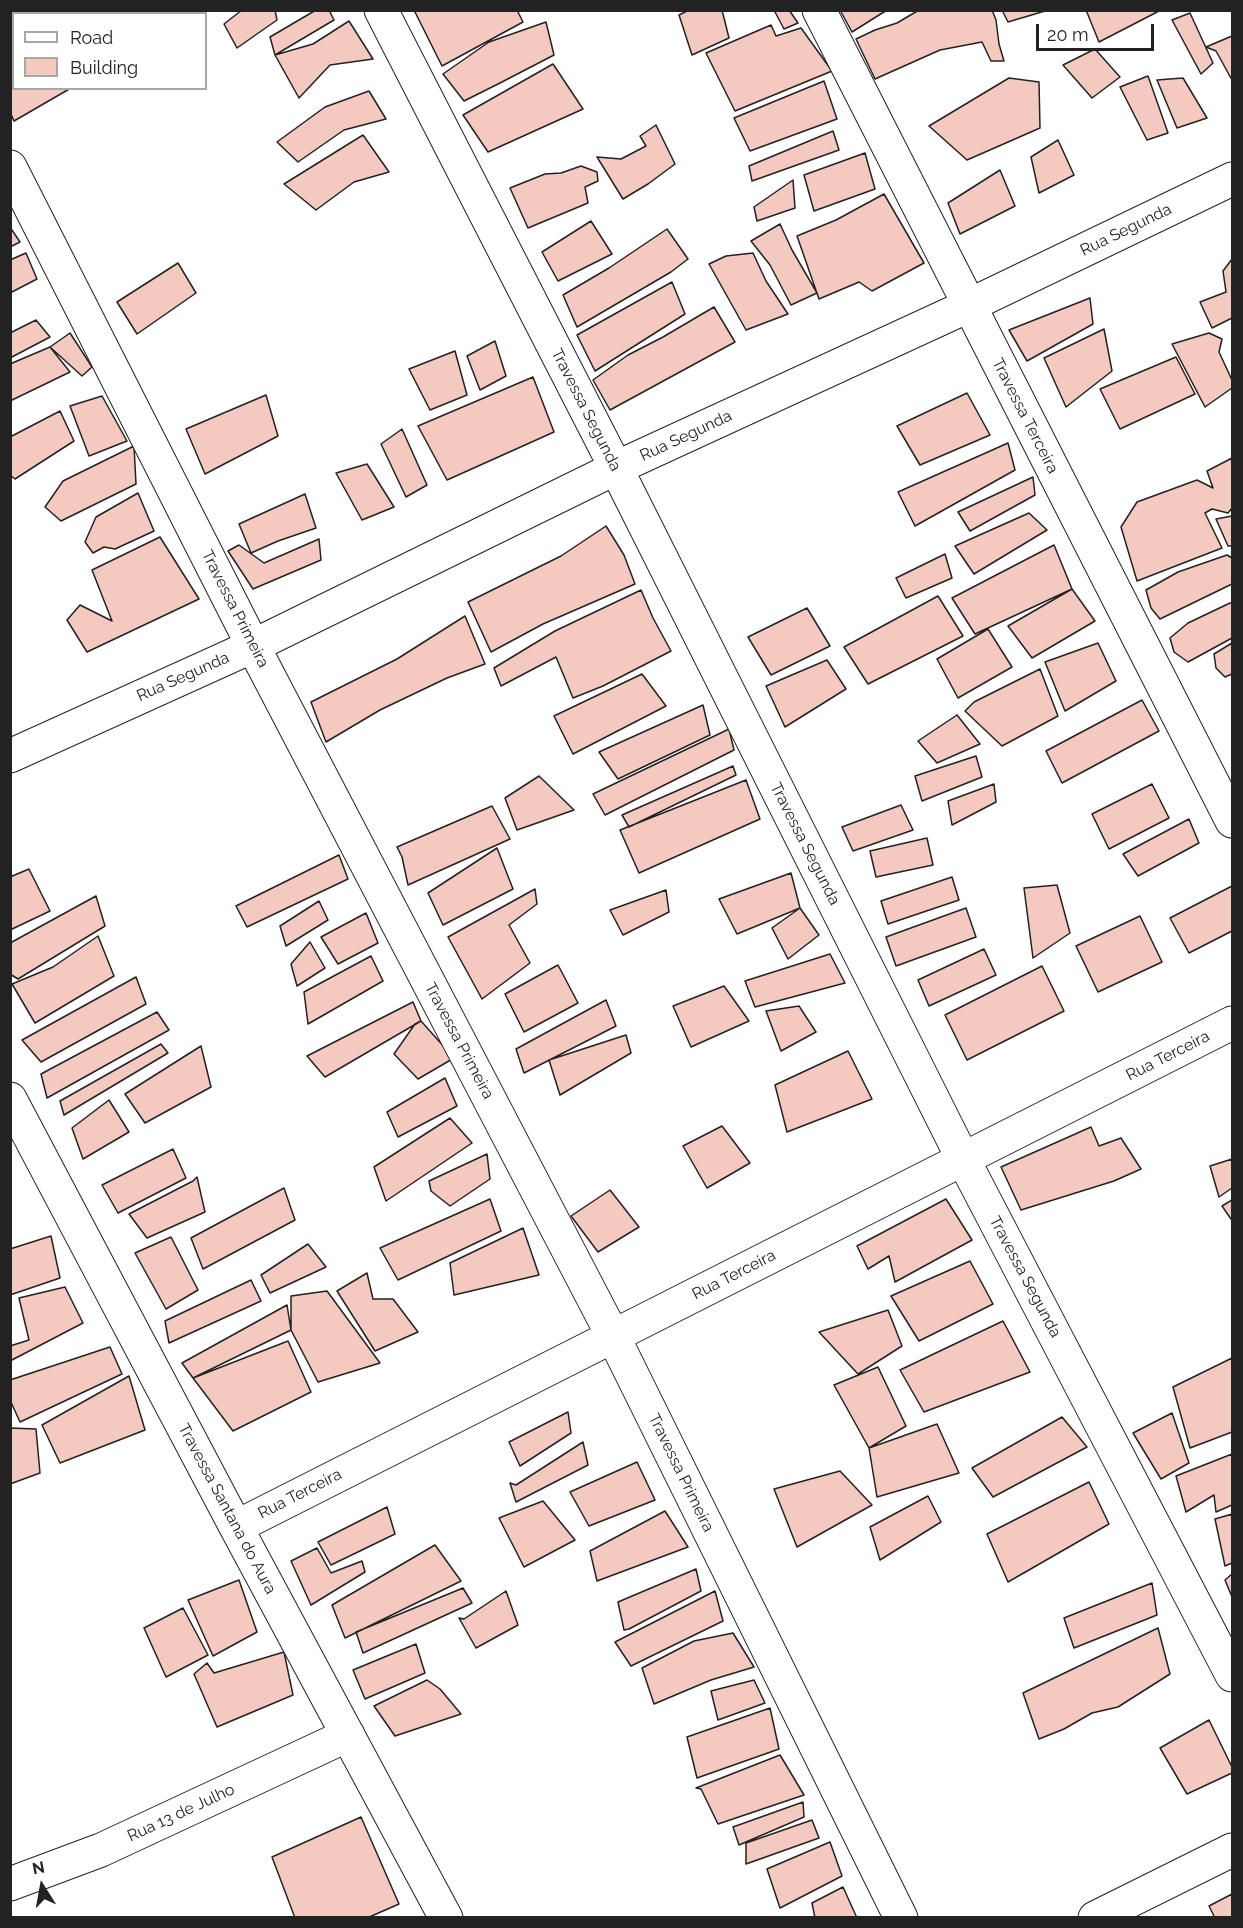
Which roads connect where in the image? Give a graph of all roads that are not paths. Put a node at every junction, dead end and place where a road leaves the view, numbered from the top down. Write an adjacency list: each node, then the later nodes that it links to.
1 (381, 10): 6 (street, Travessa Segunda)
2 (819, 10): 5 (street, Travessa Terceira)
3 (10, 167): 7 (street, Travessa Primeira)
4 (1233, 179): 5 (street, Rua Segunda)
5 (968, 306): 6 (street, Rua Segunda); 9 (street, Travessa Terceira)
6 (616, 468): 7 (street, Rua Segunda); 12 (street, Travessa Segunda)
7 (253, 646): 8 (street, Rua Segunda); 13 (street, Travessa Primeira)
8 (10, 756)
9 (1233, 821)
10 (1233, 1023): 12 (street, Rua Terceira)
11 (10, 1099): 14 (street, Travessa Santana do Aura)
12 (963, 1160): 13 (street, Rua Terceira); 15 (street, Travessa Segunda)
13 (613, 1336): 14 (street, Rua Terceira); 20 (street, Travessa Primeira)
14 (236, 1527): 16 (street, Travessa Santana do Aura)
15 (1233, 1675)
16 (348, 1735): 18 (street, Rua 13 de Julho); 19 (street, Travessa Santana do Aura)
17 (1233, 1850): 21 (street)
18 (10, 1884)
19 (446, 1917)
20 (901, 1917)
21 (1095, 1917)

